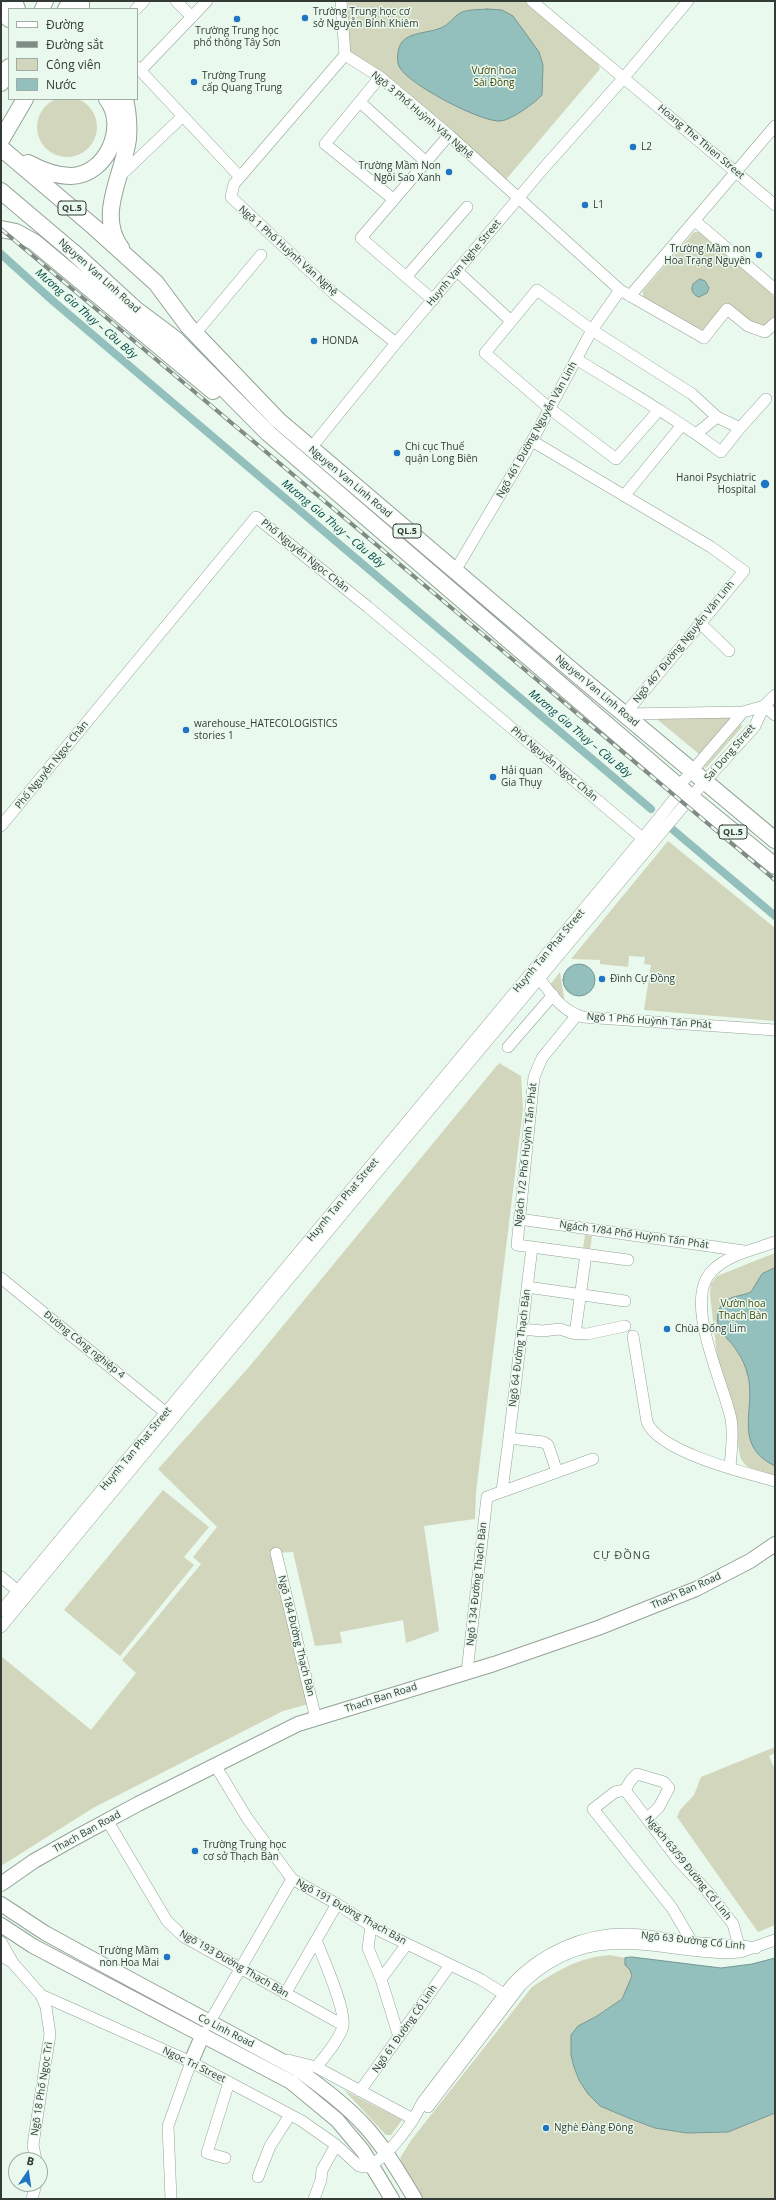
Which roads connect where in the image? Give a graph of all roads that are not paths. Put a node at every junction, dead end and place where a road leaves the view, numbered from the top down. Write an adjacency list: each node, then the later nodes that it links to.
1 (176, 1): 7 (street)
2 (207, 1): 7 (street)
3 (342, 1): 9 (street)
4 (688, 1): 12 (street, Huynh Van Nghe Street)
5 (534, 2): 12 (street, Hoang The Thien Street)
6 (1, 9): 8 (highway)
7 (192, 17): 10 (street)
8 (8, 18)
9 (345, 55): 11 (street, Ngõ 3 Phố Huỳnh Văn Nghệ); 25 (street, Ngõ 1 Phố Huỳnh Văn Nghệ)
10 (139, 69): 18 (street)
11 (380, 77): 17 (street); 21 (street, Ngõ 3 Phố Huỳnh Văn Nghệ)
12 (623, 78): 24 (street, Hoang The Thien Street); 28 (street, Huynh Van Nghe Street)
13 (21, 100): 19 (main road)
14 (23, 100): 19 (highway)
15 (106, 100): 22 (highway)
16 (125, 100): 26 (highway)
17 (361, 103): 23 (street); 29 (street)
18 (183, 116): 25 (street); 26 (street)
19 (8, 126): 22 (highway)
20 (775, 126): 24 (street)
21 (449, 135): 23 (street); 28 (street, Ngõ 3 Phố Huỳnh Văn Nghệ)
22 (1, 146): 35 (highway, Nguyen Van Linh Road / QL.5)
23 (426, 162): 29 (street)
24 (736, 172): 30 (street, Hoang The Thien Street); 32 (street)
25 (240, 177): 46 (street, Ngõ 1 Phố Huỳnh Văn Nghệ)
26 (117, 178): 35 (highway)
27 (1, 191): 54 (highway, Nguyen Van Linh Road / QL.5)
28 (519, 198): 36 (street, Huynh Van Nghe Street); 39 (street, Ngõ 3 Phố Huỳnh Văn Nghệ)
29 (392, 199): 37 (street)
30 (775, 205)
31 (467, 207): 37 (street)
32 (695, 221): 38 (street); 40 (street)
33 (1, 229): 54 (highway)
34 (261, 255): 45 (street)
35 (142, 270): 45 (highway, Nguyen Van Linh Road / QL.5)
36 (457, 271): 41 (street, Huynh Van Nghe Street); 42 (street)
37 (406, 277): 41 (street)
38 (775, 289)
39 (620, 290): 40 (street, Ngõ 3 Phố Huỳnh Văn Nghệ); 44 (street, Ngõ 461 Đường Nguyễn Văn Linh)
40 (630, 296): 43 (street, Ngõ 3 Phố Huỳnh Văn Nghệ)
41 (433, 300): 46 (street, Huynh Van Nghe Street)
42 (511, 320): 44 (street); 49 (street)
43 (775, 323)
44 (592, 330): 47 (street, Ngõ 461 Đường Nguyễn Văn Linh); 51 (street)
45 (195, 334): 57 (highway, Nguyen Van Linh Road / QL.5)
46 (396, 343): 57 (street, Huynh Van Nghe Street)
47 (576, 359): 49 (street, Ngõ 461 Đường Nguyễn Văn Linh); 50 (street)
48 (766, 399): 53 (street)
49 (549, 408): 50 (street); 56 (street, Ngõ 461 Đường Nguyễn Văn Linh)
50 (659, 410): 52 (street)
51 (717, 417): 53 (street); 55 (street)
52 (682, 425): 55 (street); 58 (street)
53 (740, 428): 55 (street)
54 (268, 433): 63 (highway, Nguyen Van Linh Road / QL.5)
55 (696, 434)
56 (532, 441): 58 (street); 59 (street, Ngõ 461 Đường Nguyễn Văn Linh)
57 (310, 449): 59 (highway, Nguyen Van Linh Road / QL.5)
58 (624, 496): 60 (street, Ngõ 467 Đường Nguyễn Văn Linh)
59 (455, 572): 62 (highway, Nguyen Van Linh Road / QL.5)
60 (701, 624): 61 (street); 67 (street, Ngõ 467 Đường Nguyễn Văn Linh)
61 (729, 652)
62 (581, 678): 63 (highway); 67 (highway, Nguyen Van Linh Road / QL.5)
63 (569, 691): 71 (highway, Nguyen Van Linh Road / QL.5)
64 (775, 695): 65 (street, Sai Dong Street)
65 (764, 706): 66 (street, Sai Dong Street); 68 (street); 70 (street, Sai Dong Street)
66 (743, 712): 67 (street); 69 (street, Sai Dong Street)
67 (625, 714): 69 (highway, Nguyen Van Linh Road / QL.5)
68 (775, 715)
69 (692, 772): 70 (highway, Nguyen Van Linh Road / QL.5); 71 (street, Sai Dong Street)
70 (705, 783): 72 (street, Sai Dong Street); 74 (highway, Nguyen Van Linh Road / QL.5)
71 (679, 786): 72 (highway, Nguyen Van Linh Road / QL.5); 75 (street, Huynh Tan Phat Street)
72 (691, 797): 75 (street, Sai Dong Street); 76 (highway, Nguyen Van Linh Road / QL.5)
73 (1, 826): 75 (street, Phố Nguyễn Ngọc Chân)
74 (775, 840)
75 (646, 842): 77 (street, Huynh Tan Phat Street); 82 (street, Huynh Tan Phat Street)
76 (775, 866)
77 (539, 978): 78 (street, Ngõ 1 Phố Huỳnh Tấn Phát); 82 (street, Huynh Tan Phat Street)
78 (553, 995): 79 (street, Ngõ 1 Phố Huỳnh Tấn Phát); 81 (street)
79 (577, 1015): 80 (street, Ngõ 1 Phố Huỳnh Tấn Phát); 83 (street, Ngách 1/2 Phố Huỳnh Tấn Phát)
80 (775, 1030)
81 (508, 1047)
82 (447, 1082): 97 (street, Huynh Tan Phat Street)
83 (519, 1219): 85 (street, Ngách 1/2 Phố Huỳnh Tấn Phát); 86 (street, Ngách 1/84 Phố Huỳnh Tấn Phát)
84 (775, 1242): 86 (street)
85 (532, 1247): 87 (street); 90 (street, Ngõ 64 Đường Thạch Bàn)
86 (749, 1251): 100 (street)
87 (586, 1254): 88 (street); 91 (street)
88 (628, 1260)
89 (1, 1278): 97 (street, Đường Công nghiệp 4)
90 (527, 1287): 91 (street); 94 (street, Ngõ 64 Đường Thạch Bàn)
91 (580, 1295): 92 (street); 95 (street)
92 (625, 1301)
93 (625, 1326): 95 (street)
94 (522, 1329): 95 (street); 98 (street, Ngõ 64 Đường Thạch Bàn)
95 (575, 1334)
96 (633, 1336): 100 (street)
97 (170, 1416): 107 (street, Huynh Tan Phat Street)
98 (509, 1438): 101 (street); 103 (street, Ngõ 64 Đường Thạch Bàn)
99 (593, 1459): 101 (street)
100 (730, 1468): 102 (street)
101 (557, 1472): 103 (street)
102 (775, 1481)
103 (502, 1491): 110 (street, Ngõ 134 Đường Thạch Bàn)
104 (775, 1544): 110 (main road, Thach Ban Road)
105 (276, 1553): 111 (street, Ngõ 184 Đường Thạch Bàn)
106 (1, 1577): 107 (street)
107 (22, 1594): 108 (street, Huynh Tan Phat Street); 109 (street, Huynh Tan Phat Street)
108 (1, 1611)
109 (1, 1628)
110 (467, 1672): 111 (main road, Thach Ban Road)
111 (316, 1719): 112 (main road, Thach Ban Road)
112 (215, 1765): 115 (main road, Thach Ban Road); 116 (street, Ngõ 191 Đường Thạch Bàn)
113 (625, 1790): 114 (street, Ngách 63/59 Đường Cổ Linh); 114 (street); 126 (street)
114 (648, 1818): 127 (street, Ngách 63/59 Đường Cổ Linh)
115 (107, 1820): 117 (main road, Thach Ban Road); 131 (street, Ngõ 193 Đường Thạch Bàn)
116 (292, 1879): 119 (street, Ngõ 191 Đường Thạch Bàn); 131 (street)
117 (1, 1884)
118 (1, 1904): 137 (main road, Co Linh Road)
119 (337, 1904): 121 (street, Ngõ 191 Đường Thạch Bàn); 122 (street)
120 (1, 1925): 137 (main road, Co Linh Road)
121 (371, 1926): 125 (street, Ngõ 191 Đường Thạch Bàn); 132 (street)
122 (316, 1940): 133 (street); 136 (street)
123 (775, 1940): 127 (street, Ngõ 63 Đường Cổ Linh)
124 (1, 1942): 129 (street)
125 (407, 1944): 130 (street, Ngõ 191 Đường Thạch Bàn); 132 (street)
126 (692, 1946): 127 (street, Ngõ 63 Đường Cổ Linh); 135 (street, Ngõ 63 Đường Cổ Linh)
127 (739, 1949)
128 (1, 1956): 129 (street, Ngoc Tri Street)
129 (12, 1962): 134 (street, Ngoc Tri Street)
130 (450, 1966): 135 (street, Ngõ 191 Đường Thạch Bàn); 138 (street, Ngõ 61 Đường Cổ Linh)
131 (240, 1969): 133 (street, Ngõ 193 Đường Thạch Bàn); 137 (street)
132 (381, 1979): 138 (street)
133 (285, 1994): 136 (street, Ngõ 193 Đường Thạch Bàn)
134 (41, 1996): 140 (street, Ngoc Tri Street); 147 (street, Ngõ 18 Phố Ngọc Trì)
135 (507, 1996): 145 (street, Ngõ 63 Đường Cổ Linh)
136 (343, 2025): 141 (street)
137 (206, 2028): 139 (main road, Co Linh Road); 140 (main road); 150 (main road, Co Linh Road)
138 (399, 2037): 143 (street, Ngõ 61 Đường Cổ Linh)
139 (273, 2056): 141 (street); 148 (main road, Co Linh Road)
140 (191, 2062): 142 (street, Ngoc Tri Street); 152 (street)
141 (316, 2067): 143 (street)
142 (229, 2082): 144 (street, Ngoc Tri Street); 149 (street)
143 (360, 2091): 145 (street)
144 (290, 2115): 146 (street, Ngoc Tri Street); 151 (street)
145 (415, 2116): 148 (street, Ngõ 63 Đường Cổ Linh)
146 (336, 2145): 150 (street, Ngoc Tri Street); 153 (street)
147 (34, 2152)
148 (386, 2153): 150 (street); 155 (main road, Co Linh Road)
149 (225, 2158)
150 (371, 2165): 154 (main road, Co Linh Road)
151 (258, 2177)
152 (171, 2199)
153 (314, 2199)
154 (392, 2199)
155 (415, 2199)

